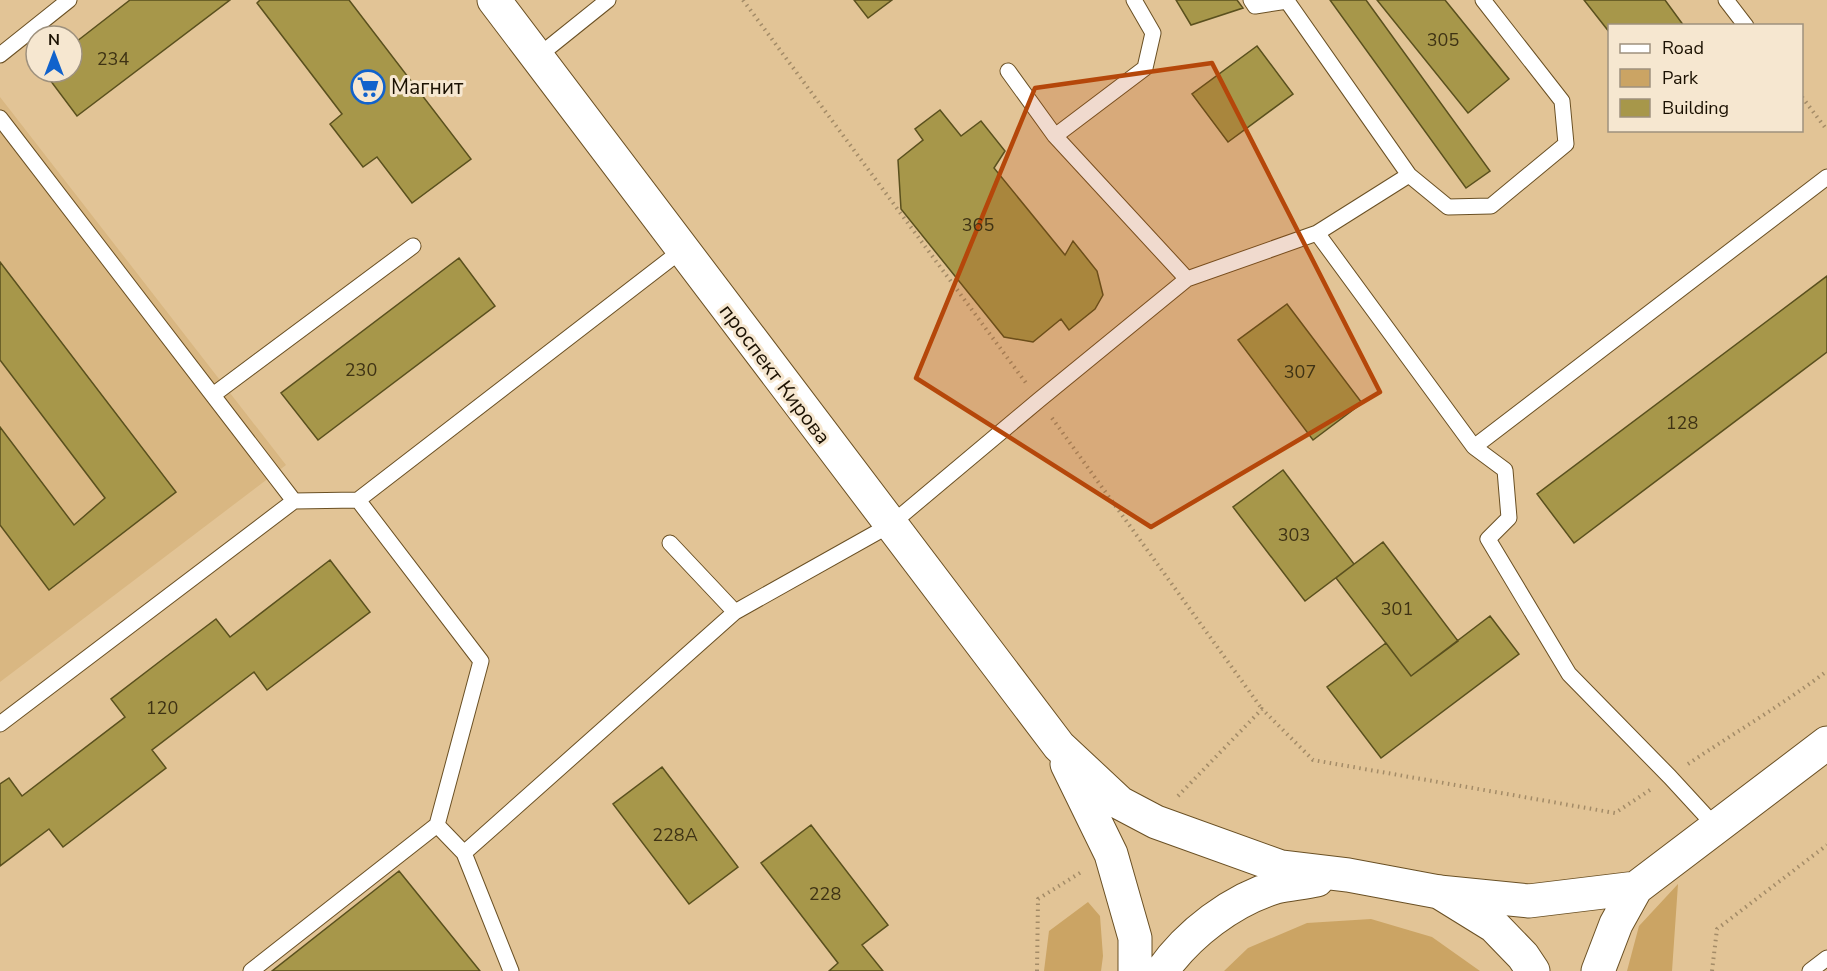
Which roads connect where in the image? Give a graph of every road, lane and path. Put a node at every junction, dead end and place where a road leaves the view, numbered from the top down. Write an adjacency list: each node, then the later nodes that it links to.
1 (69, 0): 10 (lane)
2 (494, 0): 11 (main road, проспект Кирова)
3 (608, 0): 11 (lane)
4 (743, 0): 24 (path)
5 (1134, 0): 16 (lane)
6 (1251, 0): 17 (lane)
7 (1483, 0): 17 (lane)
8 (1726, 0): 9 (lane)
9 (1744, 24)
10 (0, 55)
11 (537, 57): 21 (main road, проспект Кирова)
12 (1008, 70): 16 (lane)
13 (1803, 98): 15 (path)
14 (0, 118): 23 (lane)
15 (1827, 130)
16 (1055, 136): 22 (lane)
17 (1409, 175): 19 (lane)
18 (1827, 177): 25 (lane)
19 (1317, 233): 22 (lane); 25 (lane)
20 (413, 246): 23 (lane)
21 (682, 250): 26 (lane); 28 (main road, проспект Кирова)
22 (1187, 279): 24 (lane)
23 (213, 395): 27 (lane)
24 (1039, 400): 28 (lane); 32 (path)
25 (1474, 447): 36 (lane)
26 (358, 500): 27 (lane); 38 (lane)
27 (294, 501): 33 (lane)
28 (890, 525): 30 (lane); 35 (main road, проспект Кирова)
29 (670, 543): 30 (lane)
30 (735, 612): 41 (lane)
31 (1827, 671): 36 (path)
32 (1262, 709): 36 (path); 37 (path)
33 (0, 724)
34 (1827, 743): 39 (main road)
35 (1059, 746): 37 (main road); 50 (main road)
36 (1670, 777): 39 (lane)
37 (1156, 822): 43 (main road)
38 (437, 825): 41 (lane); 47 (lane)
39 (1716, 827): 44 (main road)
40 (1827, 846): 54 (path)
41 (464, 853): 48 (lane)
42 (1083, 871): 49 (path)
43 (1348, 875): 45 (main road); 51 (main road)
44 (1636, 888): 45 (main road); 53 (main road)
45 (1439, 892): 52 (main road)
46 (1827, 958): 55 (lane)
47 (251, 971)
48 (511, 971)
49 (1037, 971)
50 (1135, 971)
51 (1162, 971)
52 (1533, 971)
53 (1598, 971)
54 (1712, 971)
55 (1810, 971)

